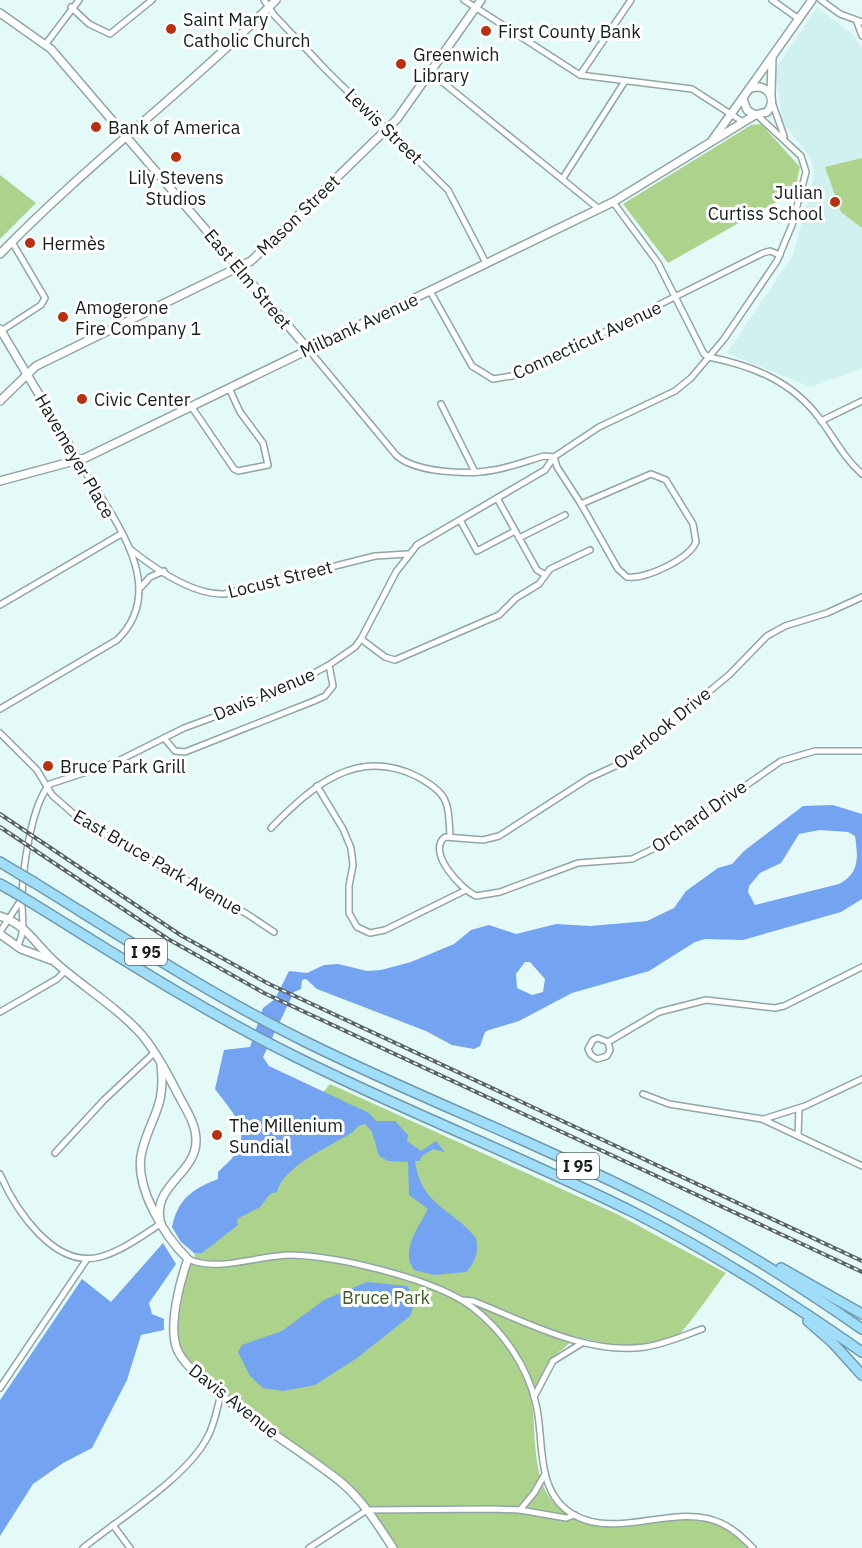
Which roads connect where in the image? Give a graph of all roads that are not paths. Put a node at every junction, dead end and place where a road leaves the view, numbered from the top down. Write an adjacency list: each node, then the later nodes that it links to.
1 (79, 0): 11 (street)
2 (152, 0): 11 (street)
3 (264, 0): 12 (street, Lewis Street)
4 (276, 0): 12 (main road)
5 (464, 0): 13 (street)
6 (481, 0): 13 (main road, Mason Street)
7 (631, 0): 21 (street)
8 (772, 0): 15 (street)
9 (812, 0): 15 (main road)
10 (821, 0): 16 (street)
11 (72, 7): 18 (street)
12 (269, 7): 29 (street, Lewis Street); 30 (main road)
13 (476, 8): 20 (main road, Mason Street); 21 (street)
14 (0, 13): 18 (main road, East Elm Street)
15 (799, 19): 19 (main road)
16 (859, 22): 17 (street)
17 (862, 36)
18 (45, 45): 30 (main road, East Elm Street)
19 (773, 57): 23 (main road); 24 (main road)
20 (430, 72): 29 (main road, Mason Street); 33 (street)
21 (580, 75): 22 (street)
22 (625, 81): 26 (street); 33 (street)
23 (749, 89): 24 (main road); 25 (main road)
24 (771, 98): 27 (main road); 31 (street, East Elm Street)
25 (743, 99): 26 (main road, Milbank Avenue); 27 (main road)
26 (732, 114): 28 (street); 32 (main road, Milbank Avenue)
27 (756, 115): 28 (main road, Milbank Avenue); 31 (street, East Elm Street)
28 (743, 122): 32 (main road, Milbank Avenue)
29 (387, 129): 39 (street, Lewis Street); 40 (main road, Mason Street)
30 (127, 136): 36 (main road); 40 (main road, East Elm Street)
31 (785, 138): 38 (street, East Elm Street)
32 (708, 145): 34 (main road, Milbank Avenue)
33 (562, 178): 35 (street)
34 (613, 202): 35 (main road, Milbank Avenue); 42 (street)
35 (599, 209): 39 (main road, Milbank Avenue)
36 (12, 242): 37 (main road); 43 (street)
37 (0, 254)
38 (780, 255): 42 (street, Connecticut Avenue); 45 (street, East Elm Street)
39 (486, 263): 41 (main road, Milbank Avenue)
40 (239, 268): 44 (main road, East Elm Street); 46 (main road, Mason Street)
41 (429, 291): 42 (street, Connecticut Avenue); 44 (main road, Milbank Avenue)
42 (676, 296): 45 (street)
43 (1, 330): 46 (main road, Havemeyer Place)
44 (308, 349): 47 (main road, Milbank Avenue); 55 (street, East Elm Street)
45 (709, 357): 52 (street); 53 (street, East Elm Street)
46 (27, 374): 49 (main road, Mason Street); 54 (main road, Havemeyer Place)
47 (229, 388): 51 (main road, Milbank Avenue); 51 (street)
48 (862, 401): 52 (street)
49 (0, 402)
50 (441, 404): 55 (street)
51 (191, 406): 54 (main road, Milbank Avenue)
52 (821, 421): 56 (street)
53 (554, 457): 55 (street, East Elm Street); 58 (street, Davis Avenue); 59 (street)
54 (78, 460): 57 (main road, Milbank Avenue); 63 (street, Havemeyer Place)
55 (475, 472)
56 (862, 474)
57 (0, 481)
58 (497, 498): 61 (street, Davis Avenue); 62 (street)
59 (581, 504): 59 (street)
60 (565, 515): 64 (street)
61 (460, 520): 62 (street); 67 (street, Davis Avenue)
62 (515, 531): 64 (street)
63 (121, 534): 65 (street, Havemeyer Place); 72 (street)
64 (519, 538): 69 (street)
65 (127, 546): 68 (street, Locust Street); 70 (street, Havemeyer Place)
66 (590, 549): 69 (street)
67 (408, 554): 68 (street, Locust Street); 73 (street, Davis Avenue)
68 (164, 571): 70 (street)
69 (544, 574): 73 (street)
70 (141, 589): 75 (street)
71 (862, 597): 82 (street, Overlook Drive)
72 (0, 605)
73 (361, 639): 74 (street, Davis Avenue)
74 (329, 665): 77 (street, Davis Avenue); 77 (street)
75 (0, 710)
76 (0, 733): 80 (street, East Bruce Park Avenue)
77 (164, 738): 80 (street, Davis Avenue)
78 (862, 751): 85 (street, Orchard Drive)
79 (317, 786): 81 (street); 82 (street); 85 (street)
80 (47, 787): 86 (street); 90 (street, East Bruce Park Avenue)
81 (271, 828)
82 (450, 835): 85 (street)
83 (0, 862): 111 (highway, I 95, bridge)
84 (0, 884): 86 (highway, I 95)
85 (466, 890)
86 (18, 896): 88 (street); 89 (street); 114 (highway, I 95, bridge)
87 (0, 916): 88 (main road)
88 (9, 920): 89 (main road); 91 (street)
89 (24, 928): 92 (street); 93 (main road)
90 (274, 932)
91 (0, 933): 92 (main road)
92 (18, 947): 93 (main road)
93 (53, 960): 95 (main road)
94 (862, 967): 97 (street)
95 (65, 971): 96 (street); 98 (main road)
96 (0, 1012)
97 (608, 1042): 97 (street)
98 (154, 1053): 99 (main road); 105 (street)
99 (161, 1066): 110 (main road); 110 (main road)
100 (862, 1078): 102 (street)
101 (643, 1094): 103 (street)
102 (798, 1109): 103 (street); 104 (street)
103 (762, 1119): 104 (street)
104 (798, 1136): 106 (street)
105 (55, 1153)
106 (862, 1166)
107 (0, 1174): 108 (street)
108 (5, 1185): 109 (street); 113 (street)
109 (0, 1190)
110 (161, 1222): 112 (main road); 113 (street)
111 (746, 1253): 116 (highway); 118 (highway, I 95)
112 (185, 1257): 115 (street); 123 (main road, Davis Avenue)
113 (87, 1259): 122 (street)
114 (772, 1291): 120 (highway, I 95); 121 (highway)
115 (460, 1300): 119 (street); 124 (street)
116 (862, 1314)
117 (702, 1329): 119 (street)
118 (862, 1329)
119 (582, 1343): 124 (street)
120 (862, 1352)
121 (862, 1376)
122 (0, 1388)
123 (221, 1394): 126 (main road, Davis Avenue); 129 (street)
124 (534, 1397): 125 (street)
125 (545, 1474): 127 (street); 128 (street)
126 (367, 1510): 127 (street); 132 (street); 133 (main road, Davis Avenue)
127 (520, 1510): 128 (street)
128 (575, 1515): 134 (street)
129 (113, 1525): 130 (street); 131 (street)
130 (83, 1548)
131 (130, 1548)
132 (309, 1548)
133 (393, 1548)
134 (753, 1548)

